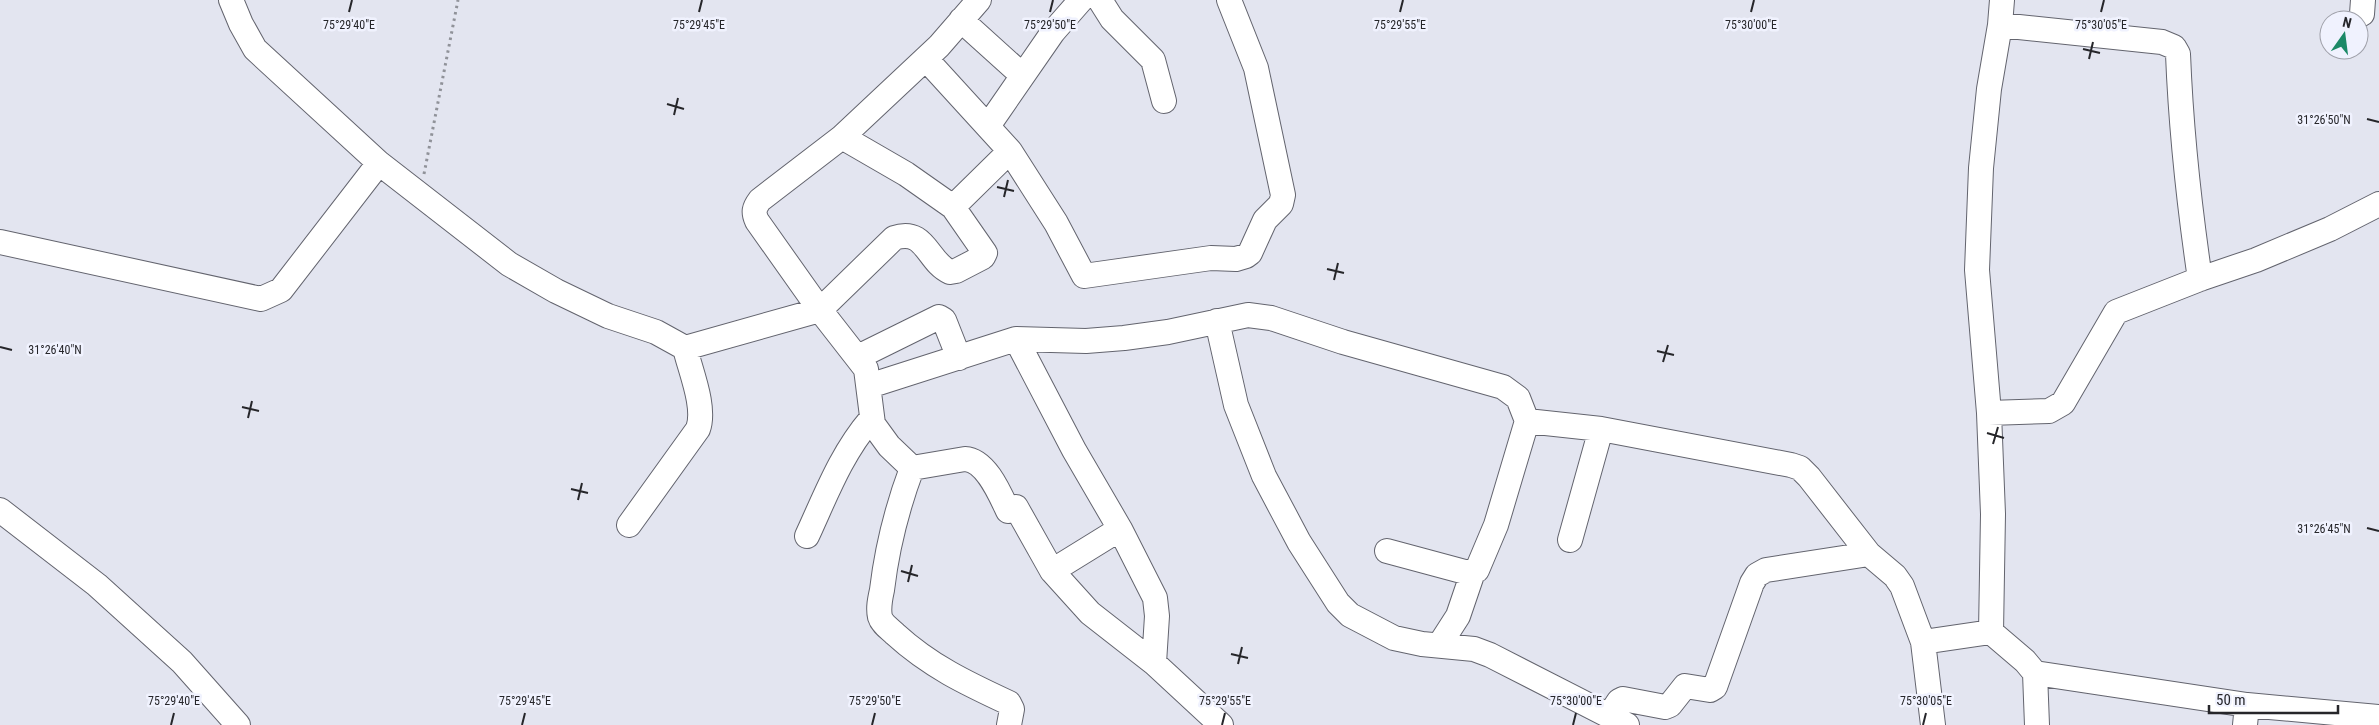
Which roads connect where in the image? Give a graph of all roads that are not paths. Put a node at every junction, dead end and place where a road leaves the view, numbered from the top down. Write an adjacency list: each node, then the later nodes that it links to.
1 (231, 0): 15 (street)
2 (978, 0): 7 (street)
3 (1081, 0): 10 (street)
4 (1100, 0): 11 (street)
5 (1229, 0): 14 (street)
6 (2002, 0): 8 (street)
7 (961, 20): 9 (street); 10 (street)
8 (2000, 25): 19 (street); 27 (street)
9 (926, 59): 12 (street); 13 (street)
10 (1022, 75): 12 (street)
11 (1164, 101)
12 (988, 126): 14 (street)
13 (842, 137): 17 (street); 20 (street)
14 (1010, 151): 17 (street)
15 (378, 163): 18 (street); 23 (street)
16 (2379, 204): 19 (street)
17 (953, 207): 20 (street)
18 (0, 242)
19 (2200, 279): 27 (street)
20 (820, 310): 23 (street); 24 (street)
21 (1217, 321): 22 (street); 29 (street); 43 (street)
22 (1016, 339): 25 (street); 34 (street)
23 (684, 348): 33 (street)
24 (858, 357): 25 (street); 26 (street)
25 (959, 358): 26 (street)
26 (869, 386): 28 (street)
27 (1989, 413): 41 (street)
28 (871, 419): 31 (street); 35 (street)
29 (1527, 422): 30 (street); 40 (street)
30 (1601, 429): 36 (street); 38 (street)
31 (912, 468): 39 (street); 50 (street)
32 (0, 510): 49 (street)
33 (629, 525)
34 (1120, 529): 39 (street); 44 (street)
35 (807, 536)
36 (1570, 540)
37 (1387, 551): 40 (street)
38 (1869, 554): 42 (street); 48 (street)
39 (1052, 571): 44 (street)
40 (1473, 572): 43 (street)
41 (1991, 632): 42 (street); 45 (street)
42 (1923, 642): 52 (street)
43 (1440, 644): 48 (street)
44 (1154, 663): 51 (street)
45 (2034, 673): 46 (street); 53 (street)
46 (2246, 715): 47 (street)
47 (2379, 717)
48 (1618, 721)
49 (238, 725)
50 (1009, 725)
51 (1221, 725)
52 (1932, 725)
53 (2037, 725)

